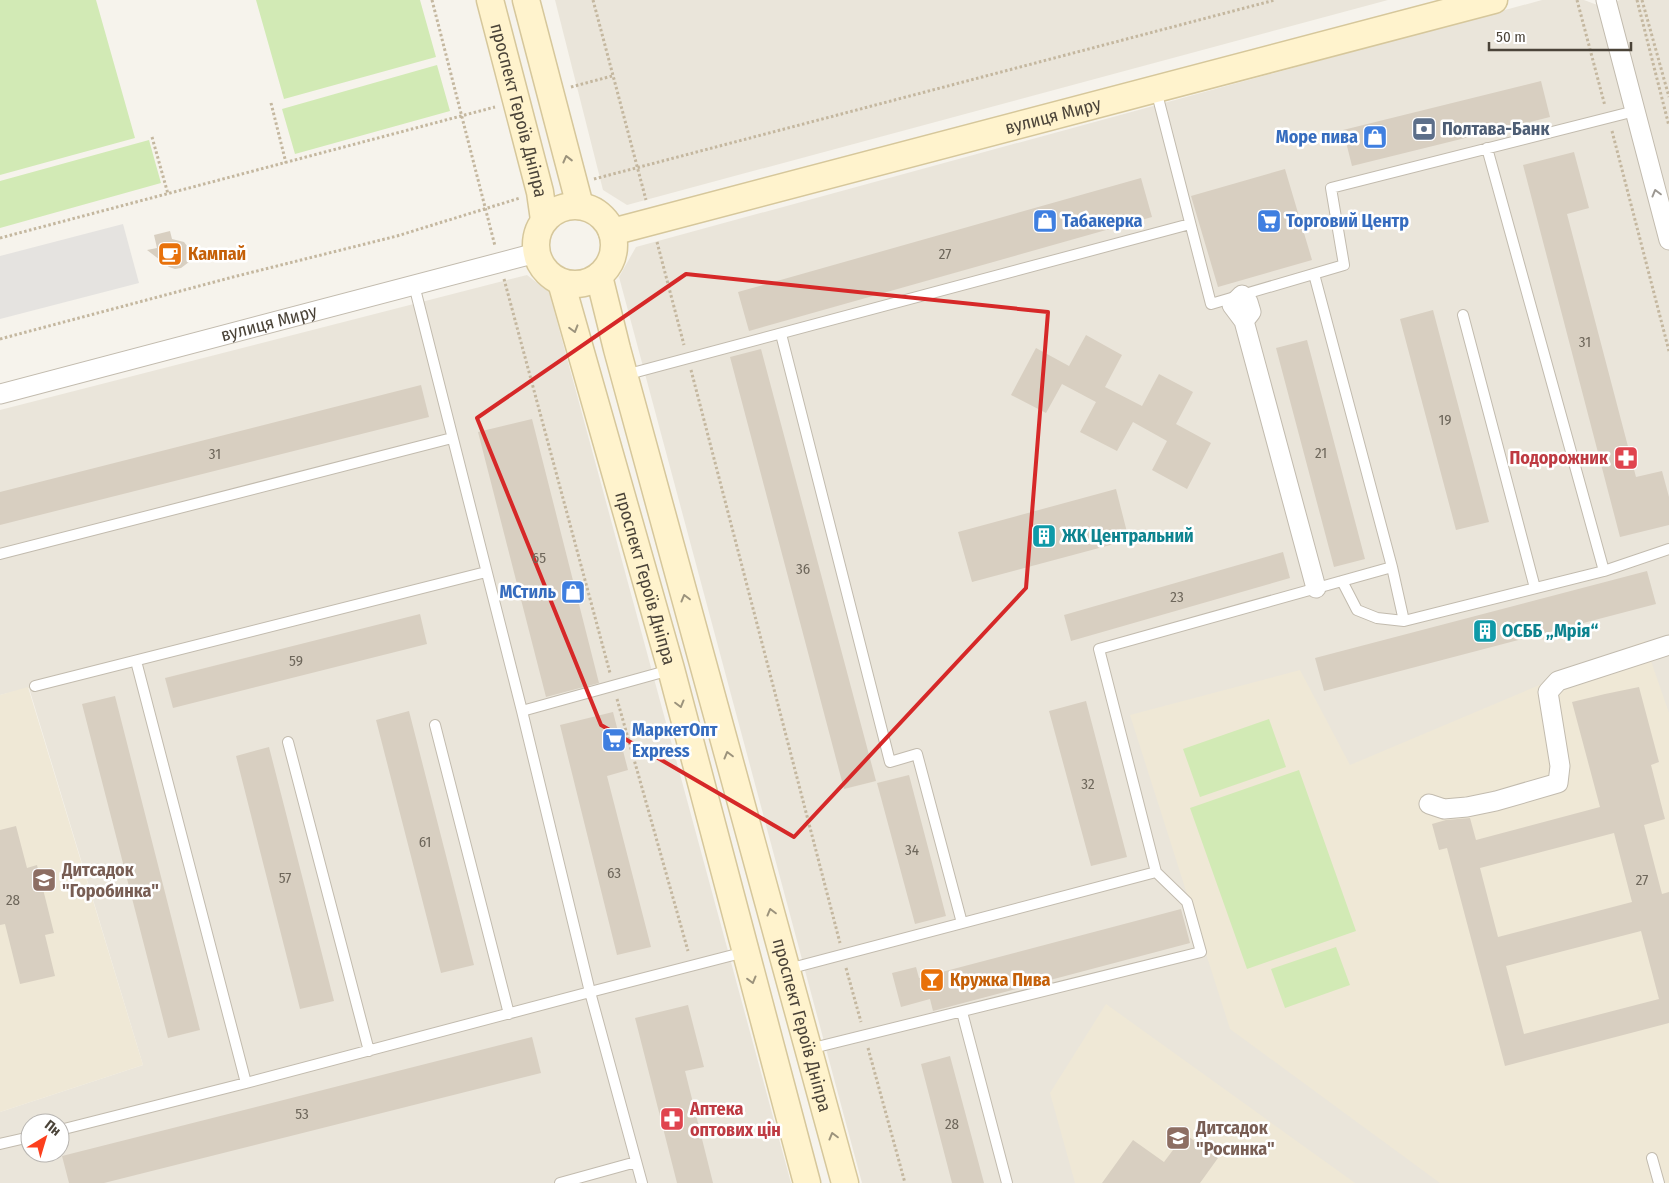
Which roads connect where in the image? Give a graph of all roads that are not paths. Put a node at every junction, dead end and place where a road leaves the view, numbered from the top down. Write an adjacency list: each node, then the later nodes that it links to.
1 (490, 0): 9 (street, проспект Героїв Дніпра)
2 (526, 0): 8 (street, проспект Героїв Дніпра, one-way to 2)
3 (1494, 0): 5 (street, вулиця Миру)
4 (1606, 0): 6 (street)
5 (1156, 89): 10 (lane); 11 (street, вулиця Миру)
6 (1635, 111): 7 (lane); 12 (street, one-way to 6)
7 (1487, 148): 14 (lane); 27 (lane)
8 (577, 195): 9 (street); 11 (street)
9 (544, 220): 13 (street)
10 (1190, 224): 18 (lane); 20 (lane)
11 (612, 232): 15 (street)
12 (1669, 240)
13 (536, 253): 16 (street); 17 (street, вулиця Миру)
14 (1314, 274): 18 (lane); 26 (lane)
15 (599, 276): 16 (street); 21 (street, проспект Героїв Дніпра)
16 (561, 282): 35 (street, проспект Героїв Дніпра, one-way to 35)
17 (414, 285): 22 (street, вулиця Миру); 23 (lane)
18 (1242, 295): 30 (street)
19 (1463, 315): 31 (lane)
20 (781, 334): 21 (lane); 44 (lane)
21 (624, 376): 41 (street, проспект Героїв Дніпра, one-way to 21)
22 (0, 394)
23 (452, 438): 25 (lane); 28 (lane)
24 (1669, 549): 27 (lane)
25 (0, 554)
26 (1392, 567): 29 (lane); 32 (lane)
27 (1604, 571): 31 (lane)
28 (486, 572): 34 (lane); 37 (lane)
29 (1342, 581): 30 (lane); 32 (lane)
30 (1316, 588): 42 (lane)
31 (1535, 588): 32 (lane)
32 (1404, 621)
33 (1669, 645): 40 (street)
34 (136, 661): 36 (lane); 52 (lane)
35 (671, 669): 37 (lane); 43 (street, проспект Героїв Дніпра, one-way to 43)
36 (34, 686)
37 (522, 711): 47 (lane)
38 (435, 725): 49 (lane)
39 (288, 742): 51 (lane)
40 (1429, 804)
41 (759, 868): 43 (street); 46 (street, проспект Героїв Дніпра, one-way to 41)
42 (1156, 872): 44 (lane); 48 (lane)
43 (725, 875): 45 (street, проспект Героїв Дніпра)
44 (962, 923): 46 (lane)
45 (745, 952): 47 (lane); 60 (street, проспект Героїв Дніпра, one-way to 60)
46 (787, 969): 50 (street, проспект Героїв Дніпра)
47 (590, 992): 49 (lane); 57 (lane)
48 (962, 1012): 50 (lane); 62 (lane)
49 (509, 1014): 51 (lane)
50 (809, 1050): 61 (street, проспект Героїв Дніпра, one-way to 50)
51 (369, 1051): 52 (lane)
52 (246, 1083): 53 (lane)
53 (70, 1127)
54 (20, 1139): 55 (lane)
55 (0, 1144)
56 (1652, 1158): 63 (lane)
57 (636, 1162): 58 (lane); 59 (lane)
58 (560, 1183)
59 (642, 1183)
60 (807, 1183)
61 (846, 1183)
62 (1007, 1183)
63 (1658, 1183)

